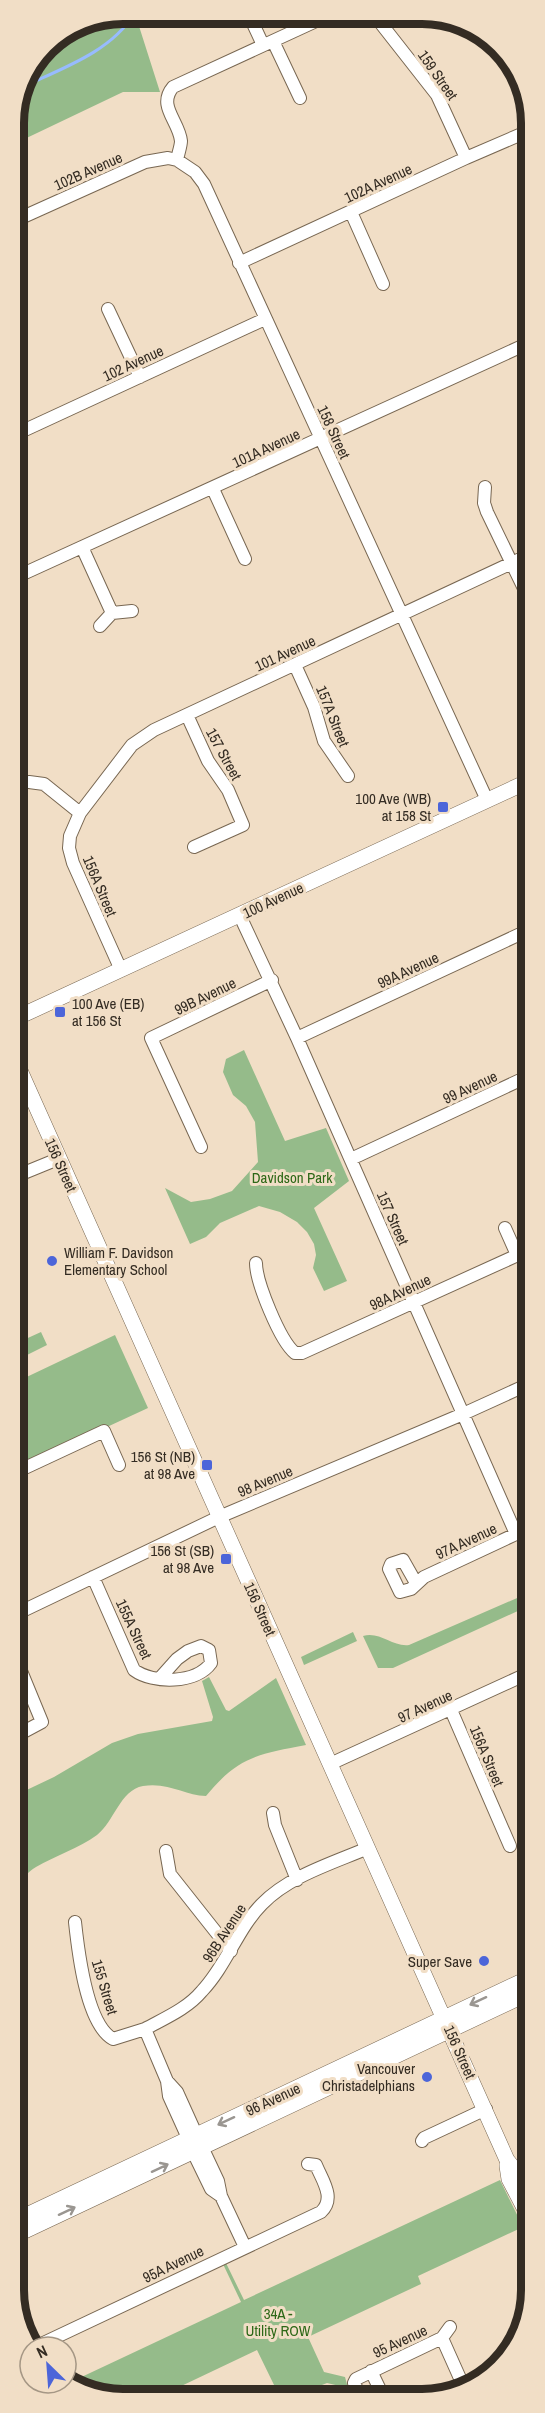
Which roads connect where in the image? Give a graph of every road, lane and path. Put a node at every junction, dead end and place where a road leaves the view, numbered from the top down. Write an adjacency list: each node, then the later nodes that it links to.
1 (255, 24): 4 (street)
2 (310, 24): 4 (street)
3 (381, 24): 7 (street, 159 Street)
4 (268, 43): 5 (street); 8 (street)
5 (300, 98)
6 (521, 134): 7 (street, 102A Avenue)
7 (466, 158): 9 (street, 102A Avenue)
8 (177, 159): 10 (street, 102B Avenue); 11 (street, 158 Street)
9 (351, 212): 11 (street, 102A Avenue); 12 (street)
10 (24, 216)
11 (239, 263): 14 (street, 158 Street)
12 (382, 285)
13 (108, 309): 16 (street)
14 (265, 319): 16 (street, 102 Avenue); 18 (street, 158 Street)
15 (521, 347): 18 (street, 101A Avenue)
16 (140, 377): 17 (street, 102 Avenue)
17 (24, 430)
18 (321, 439): 20 (street, 101A Avenue); 29 (street, 158 Street)
19 (485, 487): 24 (street)
20 (213, 489): 21 (street, 101A Avenue); 22 (street)
21 (82, 547): 25 (street, 101A Avenue); 28 (street)
22 (245, 559)
23 (521, 559): 24 (street, 101 Avenue)
24 (512, 563): 26 (street); 29 (street, 101 Avenue)
25 (24, 574)
26 (521, 582)
27 (132, 611): 28 (street)
28 (112, 613): 30 (street)
29 (403, 614): 31 (street, 101 Avenue); 36 (street, 158 Street)
30 (100, 626)
31 (295, 665): 32 (street, 101 Avenue); 33 (street, 157A Street)
32 (187, 715): 37 (street, 101 Avenue); 38 (street, 157 Street)
33 (348, 776)
34 (29, 782): 37 (street)
35 (521, 785): 36 (main road, 100 Avenue)
36 (488, 800): 39 (main road, 100 Avenue)
37 (80, 813): 41 (street, 156A Street)
38 (194, 847)
39 (240, 915): 41 (main road, 100 Avenue); 42 (street, 157 Street)
40 (521, 934): 44 (street, 99A Avenue)
41 (121, 970): 43 (main road, 100 Avenue)
42 (272, 980): 44 (street, 157 Street); 47 (street, 99B Avenue)
43 (24, 1014)
44 (297, 1038): 49 (street, 157 Street)
45 (24, 1080): 48 (main road, 156 Street)
46 (521, 1080): 49 (street, 99 Avenue)
47 (201, 1147)
48 (58, 1159): 50 (street); 60 (main road, 156 Street)
49 (351, 1159): 55 (street, 157 Street)
50 (24, 1173)
51 (505, 1228): 53 (street)
52 (521, 1253): 53 (street, 98A Avenue)
53 (517, 1255): 55 (street, 98A Avenue)
54 (256, 1263): 55 (street, 98A Avenue)
55 (414, 1302): 57 (street, 157 Street)
56 (521, 1388): 57 (street, 98 Avenue)
57 (463, 1414): 60 (street, 98 Avenue); 62 (street, 157 Street)
58 (119, 1465): 59 (street)
59 (24, 1468)
60 (219, 1517): 63 (street, 98 Avenue); 71 (main road, 156 Street)
61 (521, 1533): 62 (street, 97A Avenue)
62 (516, 1534): 64 (street, 97A Avenue)
63 (93, 1577): 65 (street, 98 Avenue); 68 (street, 155A Street)
64 (416, 1583)
65 (24, 1610)
66 (521, 1677): 69 (street, 97 Avenue)
67 (24, 1678): 70 (street)
68 (160, 1678)
69 (451, 1710): 71 (street, 97 Avenue); 73 (street, 156A Street)
70 (24, 1732)
71 (330, 1764): 74 (main road, 156 Street)
72 (273, 1813): 76 (street)
73 (510, 1846)
74 (368, 1848): 76 (street, 96B Avenue); 81 (main road, 156 Street)
75 (166, 1851): 78 (street)
76 (297, 1880): 78 (street, 96B Avenue)
77 (75, 1922): 82 (street, 155 Street)
78 (231, 1951): 82 (street, 96B Avenue)
79 (521, 1983): 81 (main road, 96 Avenue, one-way to 81)
80 (521, 1996): 81 (main road, 96 Avenue)
81 (448, 2024): 83 (main road, 156 Street); 85 (main road, 96 Avenue)
82 (145, 2029): 85 (street)
83 (486, 2109): 84 (street); 86 (main road, 156 Street)
84 (422, 2141)
85 (193, 2145): 90 (main road, 96 Avenue); 91 (main road, 96 Avenue, one-way to 85); 92 (street)
86 (507, 2160): 88 (main road, 156 Street); 89 (main road, 156 Street)
87 (308, 2164): 92 (street, 95A Avenue)
88 (521, 2180)
89 (521, 2205)
90 (24, 2217)
91 (24, 2231)
92 (245, 2247): 94 (street, 95A Avenue)
93 (450, 2327): 95 (street)
94 (60, 2335)
95 (442, 2338): 96 (street, 95 Avenue); 97 (street)
96 (371, 2371): 98 (street, 95 Avenue); 99 (street, 95 Avenue)
97 (461, 2381)
98 (357, 2389)
99 (380, 2389)

